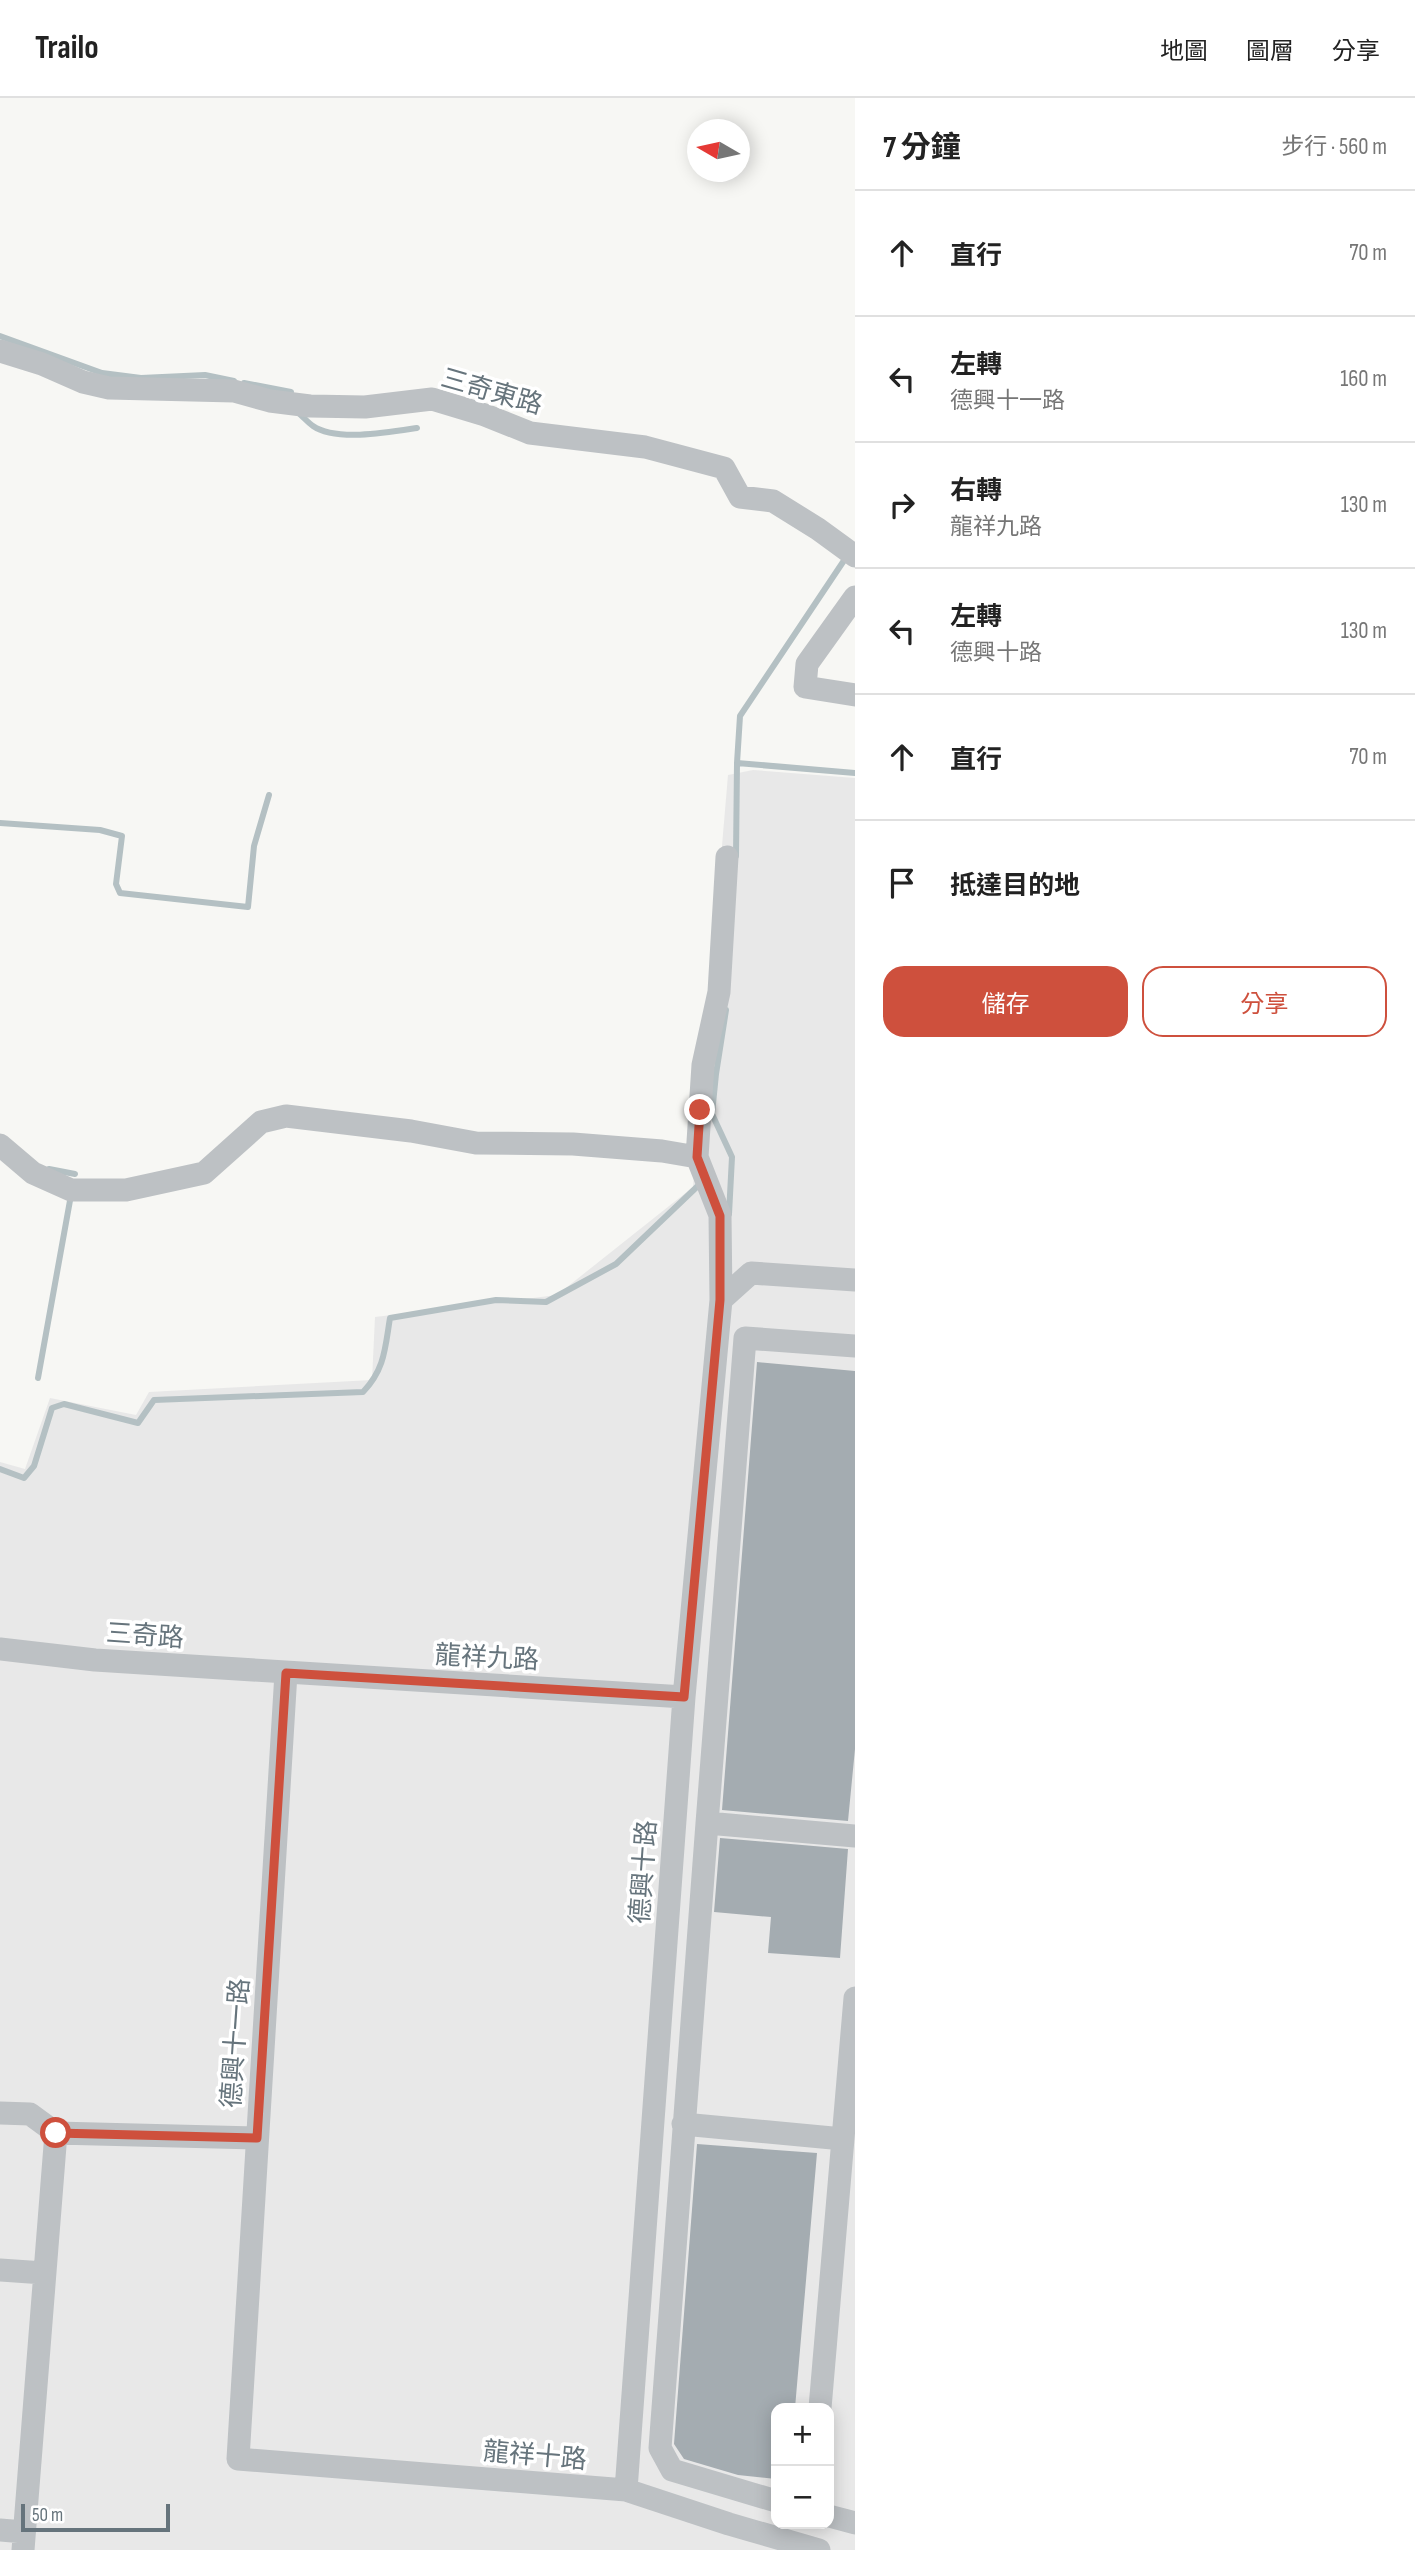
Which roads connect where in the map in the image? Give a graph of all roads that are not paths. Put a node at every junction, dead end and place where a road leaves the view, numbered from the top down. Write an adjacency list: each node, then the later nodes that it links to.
1 (0, 351): 2 (street, 三奇東路)
2 (855, 556)
3 (855, 597): 4 (street)
4 (855, 695)
5 (727, 857): 7 (street)
6 (0, 1145): 7 (street)
7 (697, 1157): 9 (street, 德興十路)
8 (855, 1280): 9 (street)
9 (720, 1300): 13 (street, 德興十路)
10 (855, 1346): 14 (street)
11 (0, 1649): 12 (street, 三奇路)
12 (286, 1673): 13 (street, 龍祥九路); 20 (street, 德興十一路)
13 (684, 1697): 26 (street, 德興十路)
14 (707, 1823): 15 (street); 18 (street)
15 (855, 1836)
16 (855, 1998): 21 (street)
17 (0, 2112): 19 (street)
18 (683, 2124): 21 (street); 27 (street)
19 (56, 2133): 20 (street); 23 (street)
20 (257, 2138): 25 (street, 德興十一路)
21 (843, 2139): 24 (street)
22 (0, 2270): 23 (street)
23 (44, 2273): 31 (street)
24 (820, 2403)
25 (238, 2459): 26 (street, 龍祥十路)
26 (626, 2490): 32 (street, 龍祥十路)
27 (771, 2500)
28 (834, 2517): 29 (street)
29 (855, 2523)
30 (0, 2530): 31 (street)
31 (24, 2541)
32 (819, 2550)

